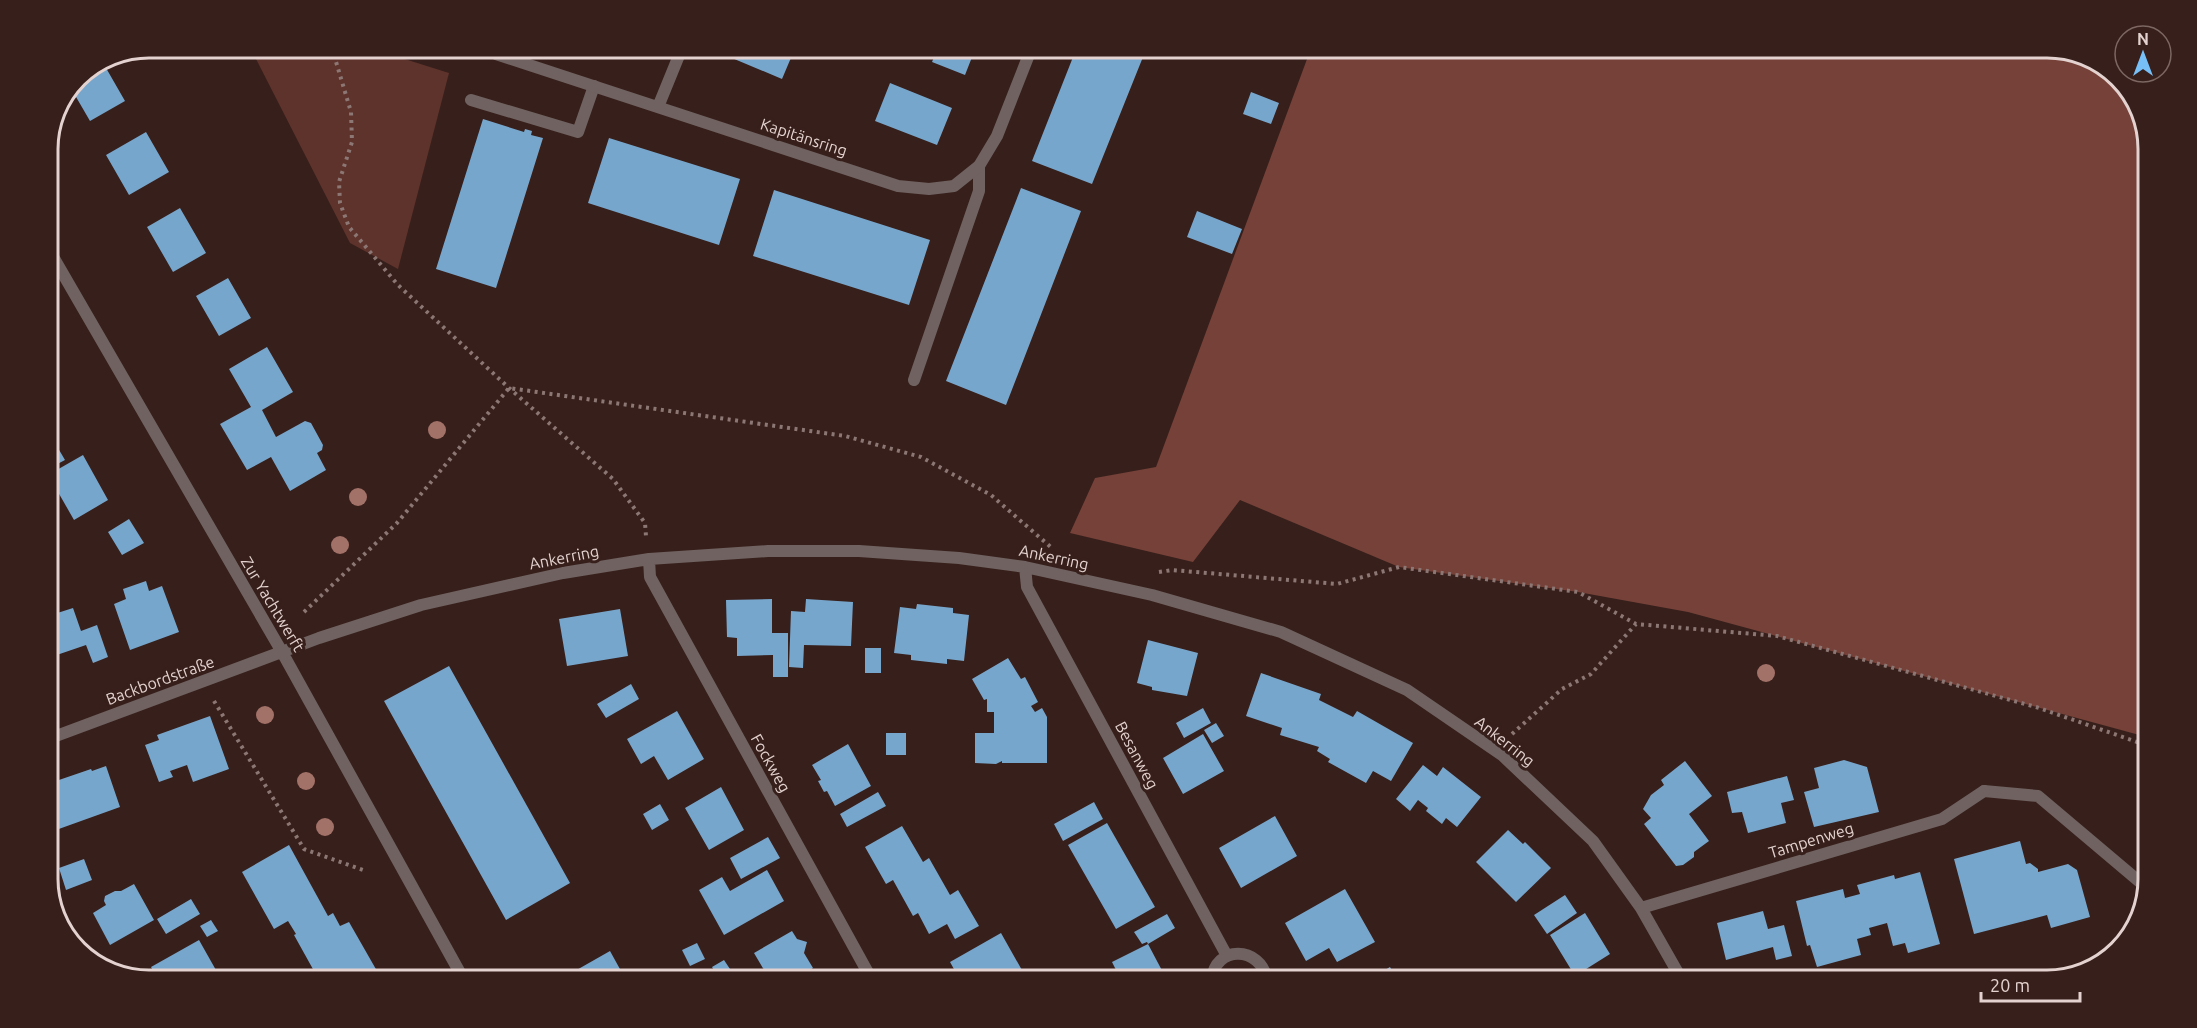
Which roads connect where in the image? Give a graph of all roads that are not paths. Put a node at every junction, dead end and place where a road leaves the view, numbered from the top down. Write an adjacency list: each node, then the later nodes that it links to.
1 (508, 58): 4 (street, Kapitänsring)
2 (678, 58): 6 (street)
3 (1028, 58): 7 (street, Kapitänsring)
4 (594, 86): 5 (street); 6 (street, Kapitänsring)
5 (471, 100)
6 (658, 107): 7 (street, Kapitänsring)
7 (979, 166): 9 (street)
8 (59, 267): 12 (street, Zur Yachtwerft)
9 (914, 380)
10 (649, 559): 11 (street, Ankerring); 12 (street, Ankerring); 18 (street, Fockweg)
11 (1025, 567): 15 (street, Ankerring); 16 (street, Besanweg)
12 (282, 652): 13 (street, Backbordstraße); 17 (street, Zur Yachtwerft)
13 (59, 735)
14 (2138, 880): 15 (street, Tampenweg)
15 (1641, 908): 21 (street, Ankerring)
16 (1227, 956): 19 (street); 20 (street)
17 (458, 970)
18 (866, 970)
19 (1215, 970)
20 (1264, 970)
21 (1676, 970)

